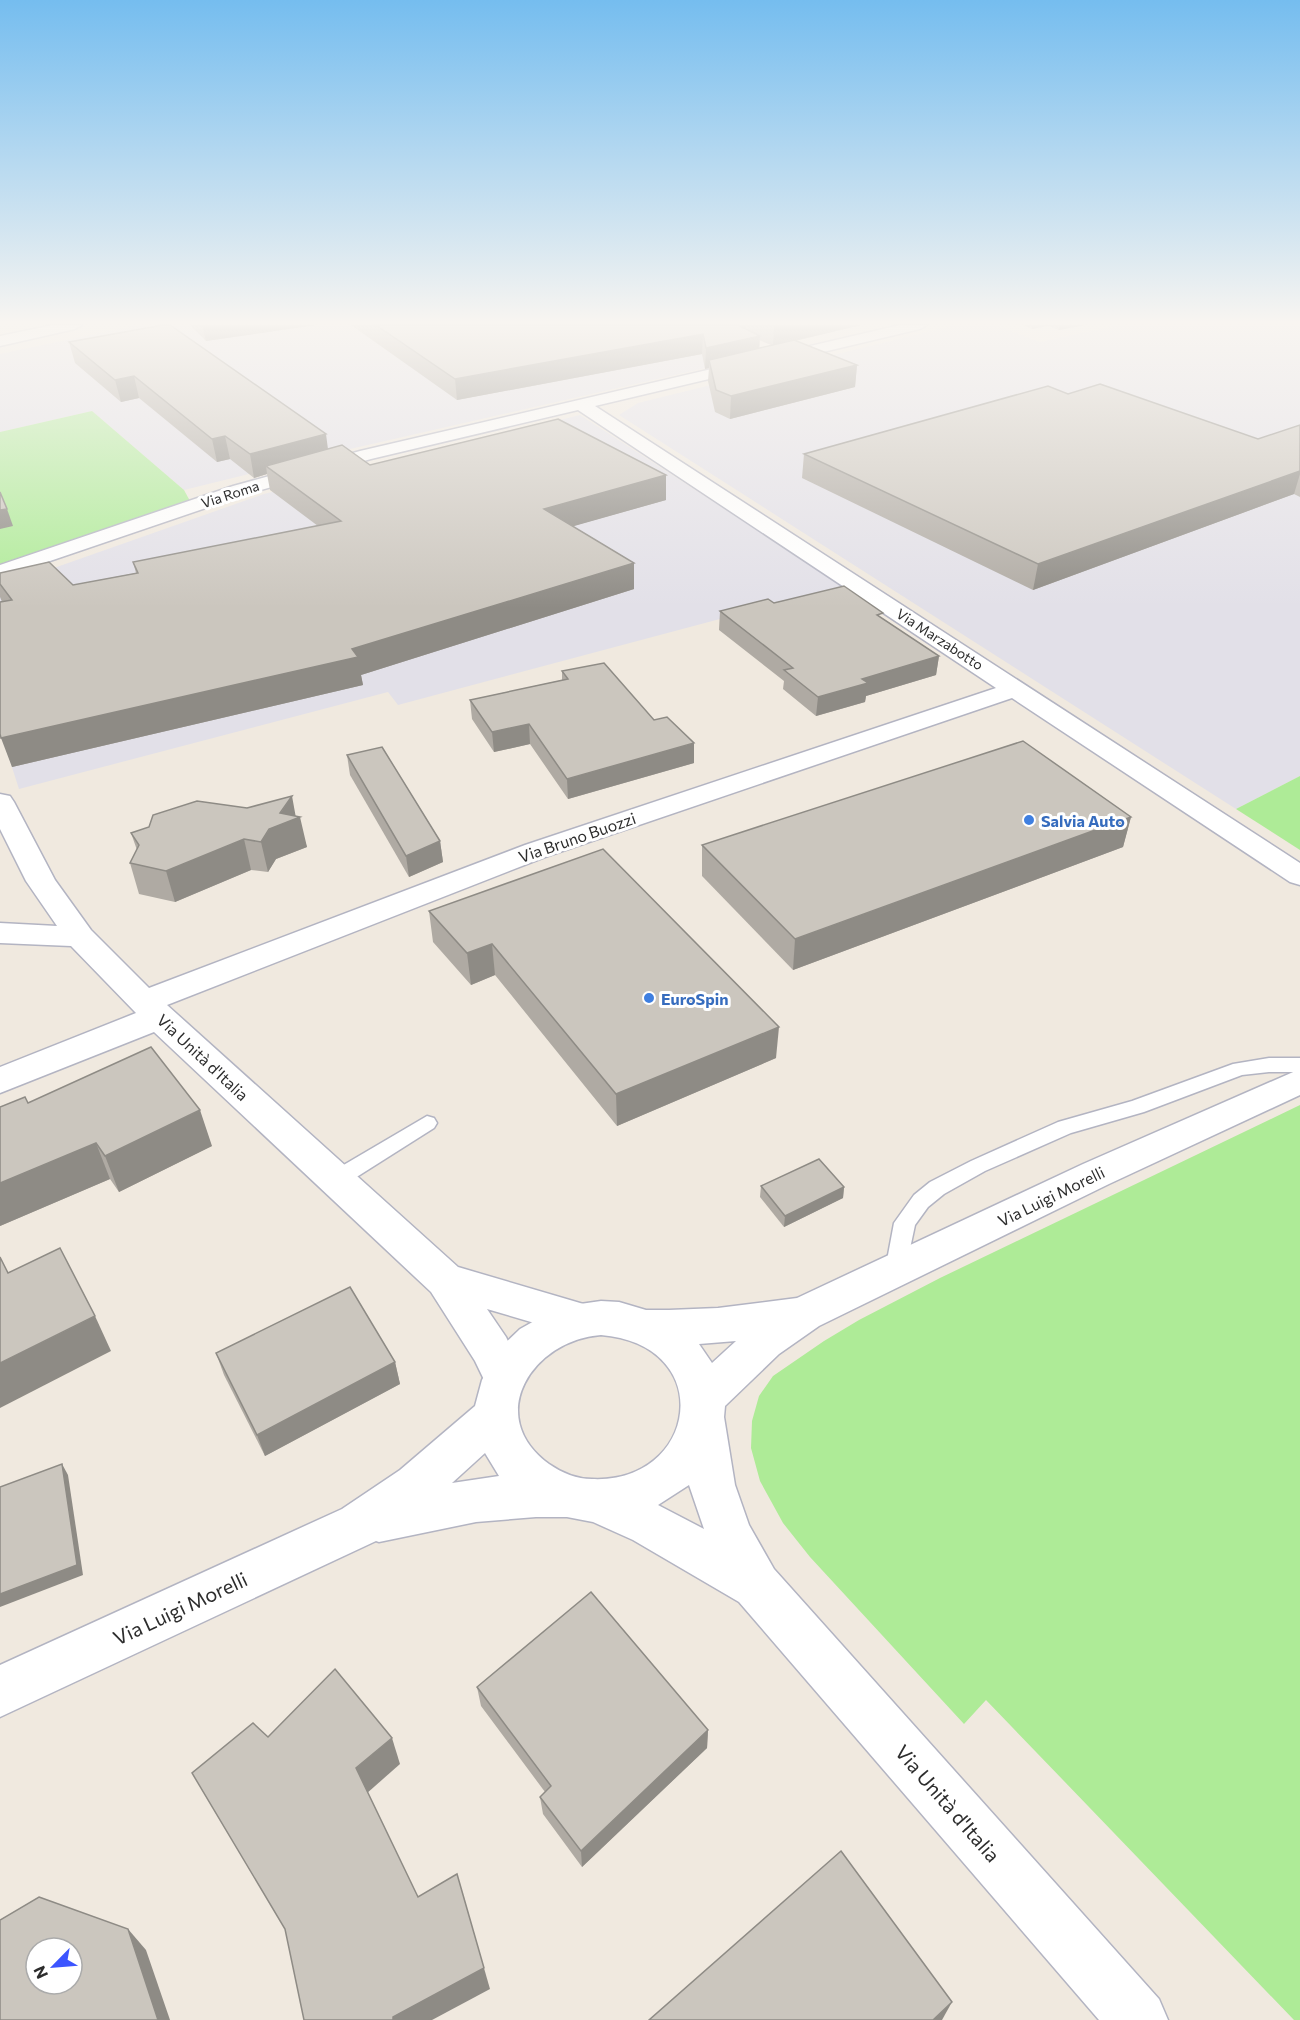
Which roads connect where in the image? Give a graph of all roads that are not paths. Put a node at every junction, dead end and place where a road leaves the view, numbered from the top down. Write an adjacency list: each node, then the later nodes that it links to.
1 (516, 419): 3 (street, Via Roma)
2 (603, 419): 4 (street, Via Marzabotto)
3 (0, 572)
4 (1016, 689): 6 (street, Via Marzabotto); 9 (street, Via Bruno Buozzi)
5 (0, 802): 8 (street, Via Unità d'Italia)
6 (1300, 876)
7 (0, 933): 8 (street)
8 (80, 937): 9 (street, Via Unità d'Italia)
9 (152, 1009): 11 (street, Via Bruno Buozzi); 14 (street, Via Unità d'Italia)
10 (1300, 1065): 15 (lane)
11 (0, 1081)
12 (1300, 1081): 15 (street, Via Luigi Morelli)
13 (427, 1123): 14 (lane)
14 (337, 1179): 16 (street, Via Unità d'Italia)
15 (896, 1271): 17 (street, Via Luigi Morelli)
16 (445, 1280): 18 (street, Via Unità d'Italia); 20 (street, Via Unità d'Italia)
17 (804, 1314): 19 (street, Via Luigi Morelli); 21 (street, Via Luigi Morelli)
18 (582, 1320): 19 (street, Via Luigi Morelli); 20 (street, Via Luigi Morelli)
19 (645, 1327): 21 (street, Via Luigi Morelli)
20 (501, 1397): 22 (street); 23 (street, Via Luigi Morelli)
21 (703, 1408): 22 (street, Via Luigi Morelli); 24 (street, Via Unità d'Italia)
22 (577, 1498): 23 (street, Via Luigi Morelli); 24 (street, Via Unità d'Italia)
23 (359, 1524): 25 (street, Via Luigi Morelli)
24 (758, 1586): 26 (street, Via Unità d'Italia)
25 (0, 1691)
26 (1138, 2020)

